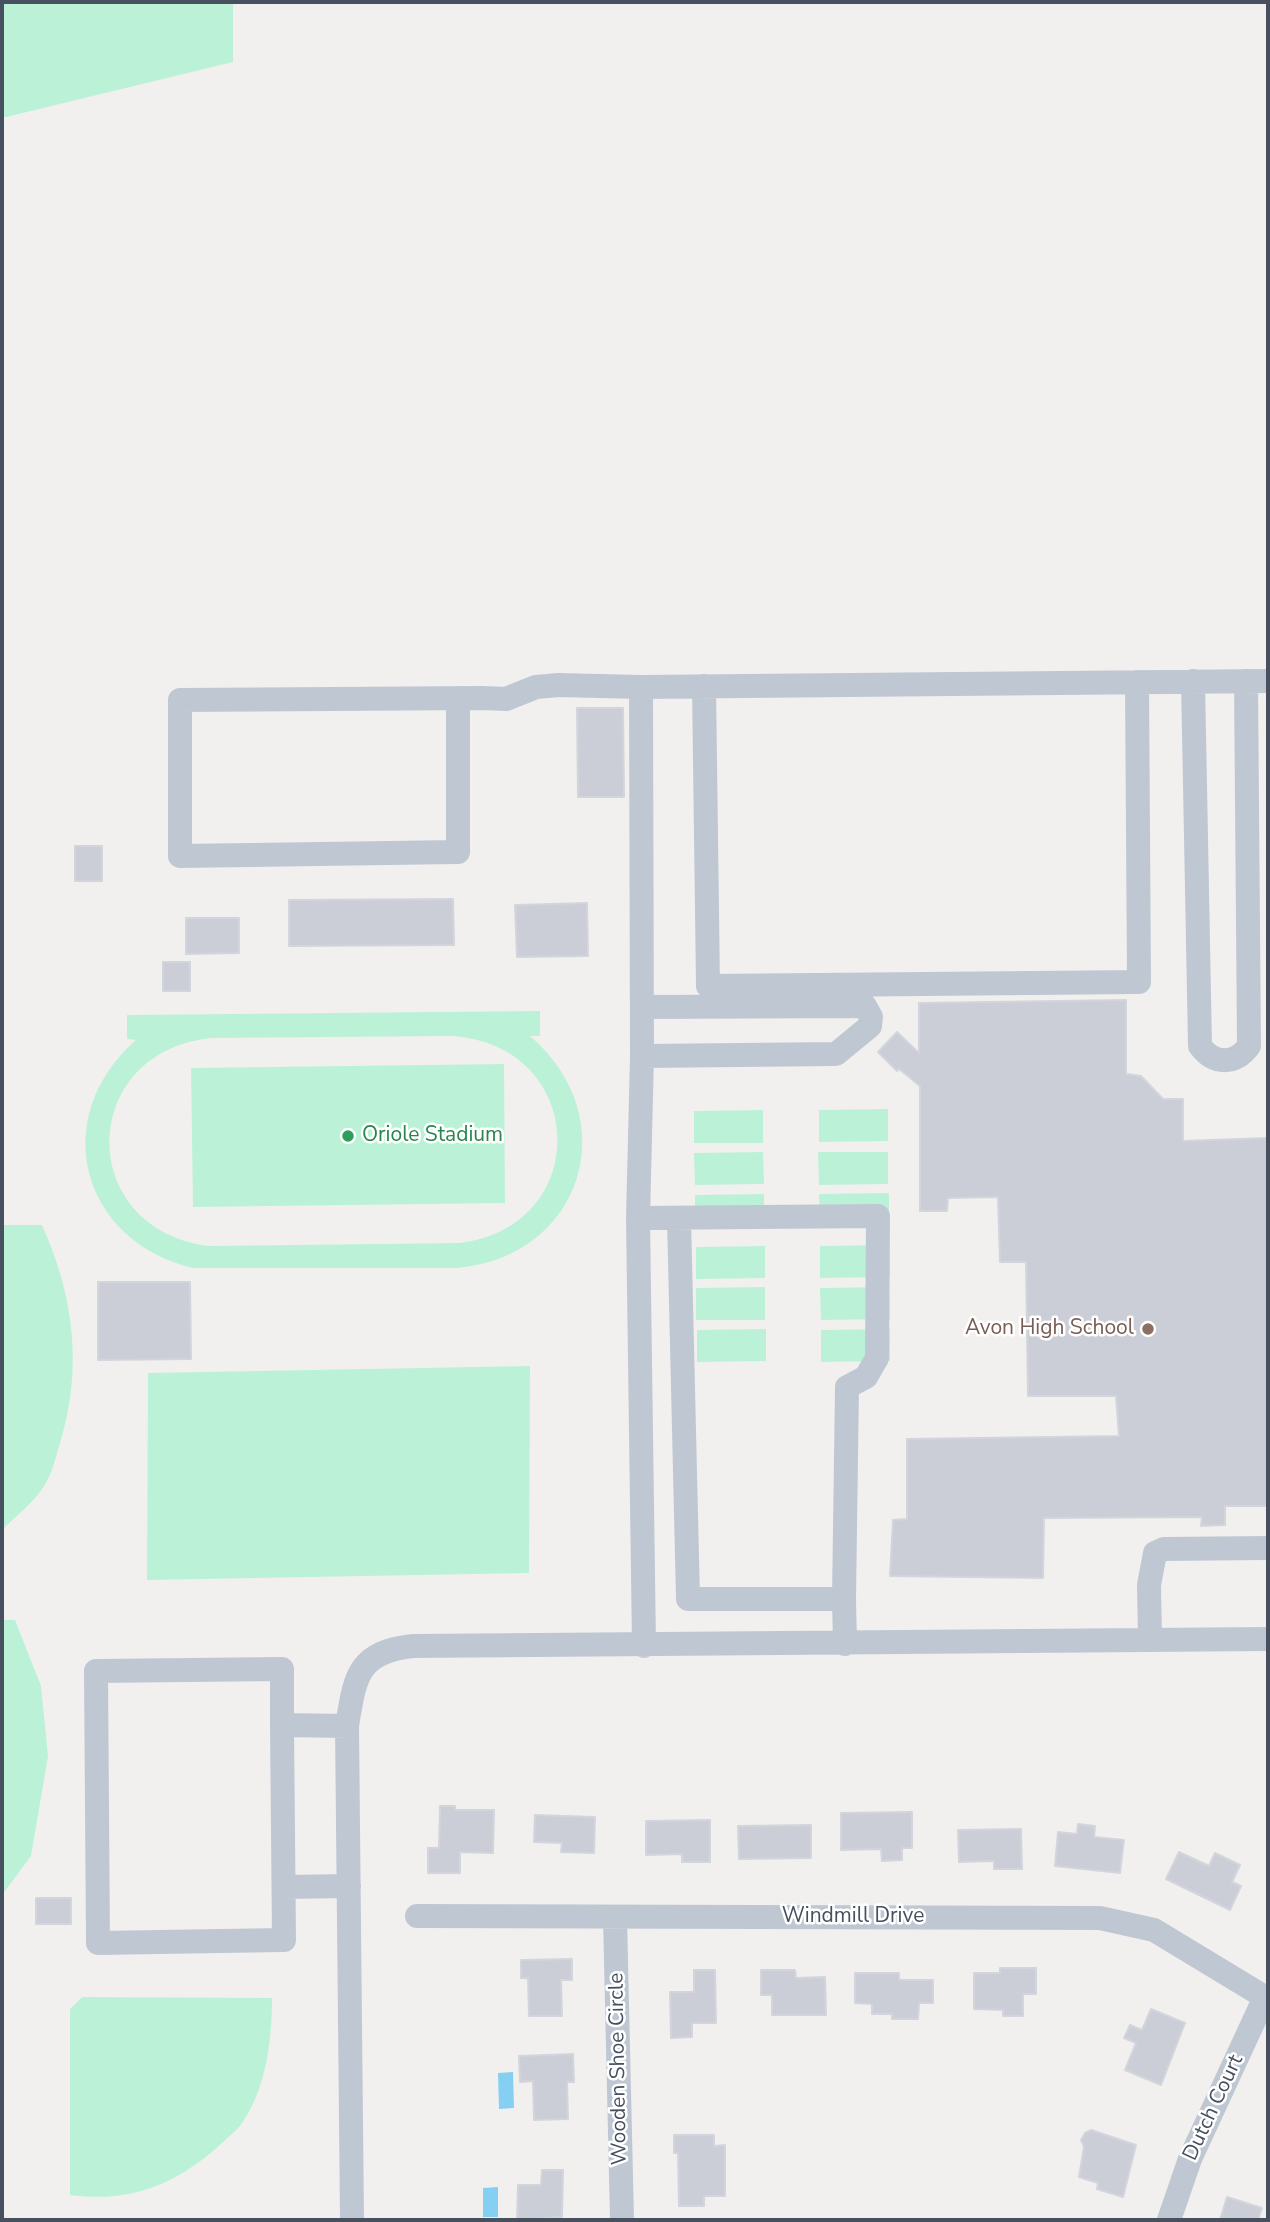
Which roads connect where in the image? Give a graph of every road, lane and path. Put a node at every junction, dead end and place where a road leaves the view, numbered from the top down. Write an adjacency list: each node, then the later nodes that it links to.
1 (1193, 681): 2 (street); 2 (street); 3 (street)
2 (1257, 681)
3 (1137, 682): 4 (street); 4 (street)
4 (704, 686): 5 (street)
5 (640, 687): 6 (street); 7 (street)
6 (458, 698): 6 (street)
7 (642, 1007): 8 (street); 8 (street)
8 (642, 1056): 9 (street)
9 (638, 1218): 10 (street); 12 (street)
10 (679, 1219): 11 (street); 14 (street)
11 (682, 1439): 12 (street); 14 (street)
12 (643, 1440): 18 (street)
13 (1268, 1548): 16 (street)
14 (844, 1599): 17 (street)
15 (1268, 1639): 16 (street)
16 (1150, 1640): 17 (street)
17 (845, 1644): 18 (street)
18 (644, 1646): 20 (street)
19 (282, 1725): 20 (street); 22 (street); 22 (street)
20 (347, 1726): 21 (street)
21 (349, 1886): 22 (street); 26 (street)
22 (284, 1887)
23 (417, 1916): 24 (street, Windmill Drive)
24 (615, 1918): 25 (street, Windmill Drive); 27 (street, Wooden Shoe Circle)
25 (1267, 1998): 28 (street, Dutch Court)
26 (352, 2220)
27 (622, 2220)
28 (1169, 2220)

